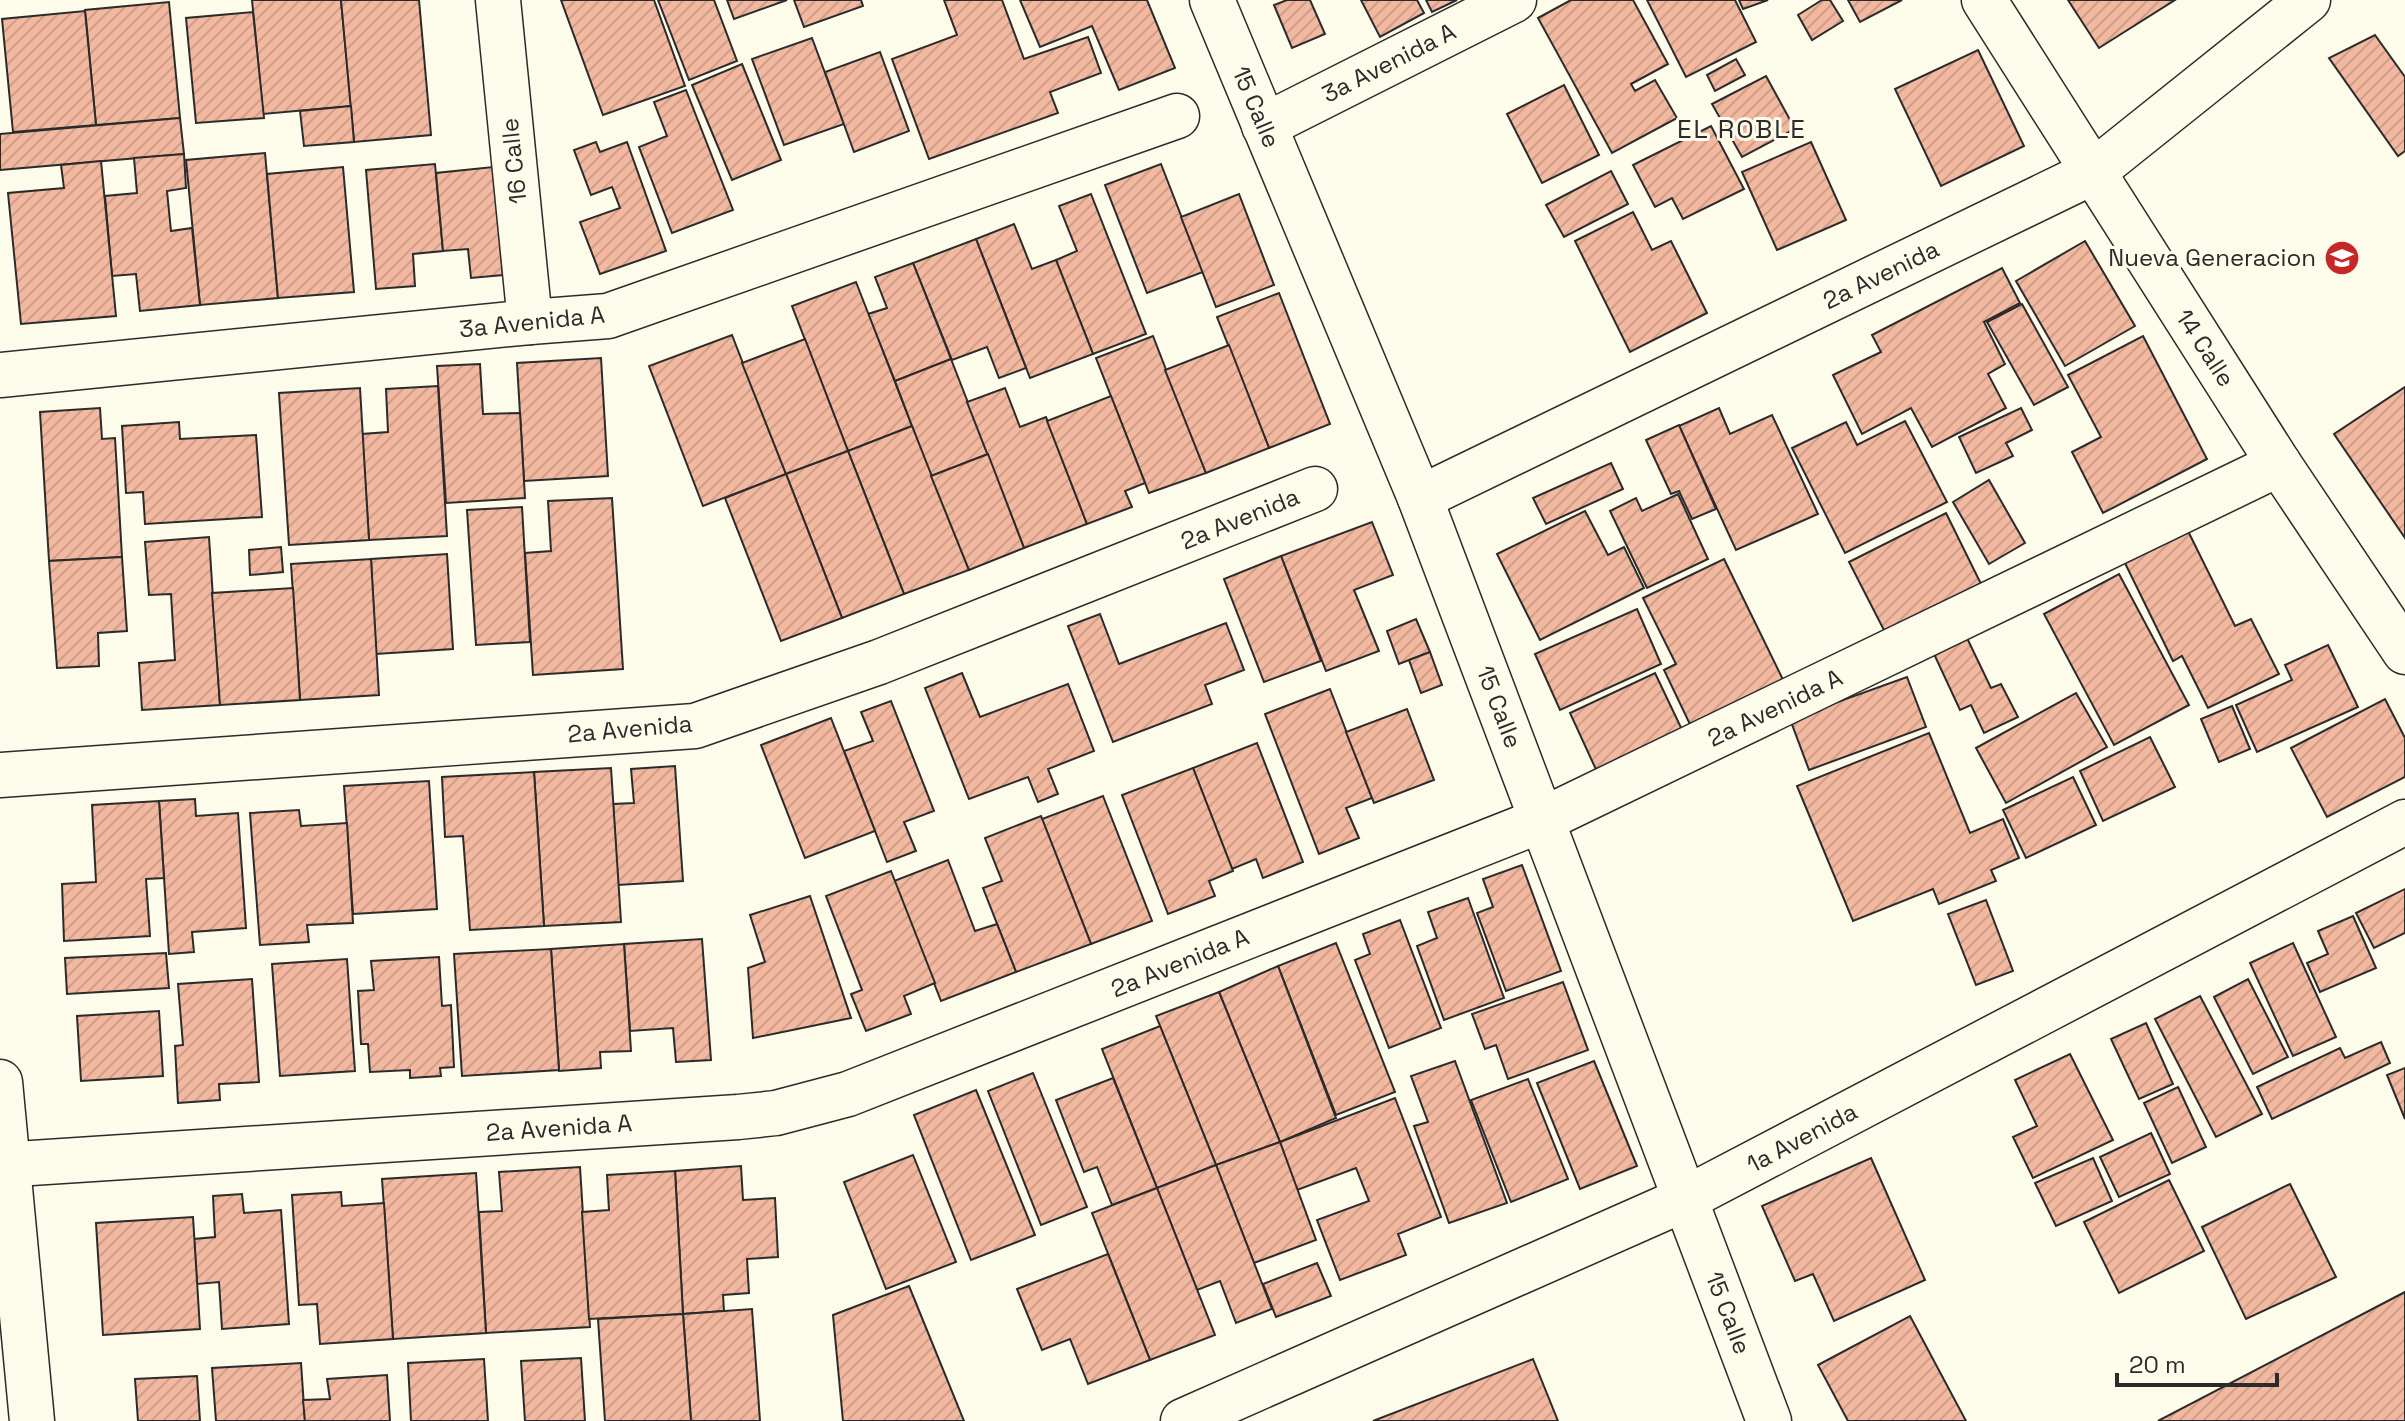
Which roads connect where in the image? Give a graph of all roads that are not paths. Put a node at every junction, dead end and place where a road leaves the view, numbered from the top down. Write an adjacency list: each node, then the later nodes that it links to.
1 (498, 0): 9 (street, 16 Calle)
2 (1212, 0): 7 (street, 15 Calle)
3 (1514, 0): 7 (street, 3a Avenida A)
4 (1984, 0): 8 (street, 14 Calle)
5 (2308, 0): 8 (street, 2a Avenida)
6 (1177, 116): 9 (street, 3a Avenida A)
7 (1264, 126): 13 (street, 15 Calle)
8 (2093, 172): 11 (street, 14 Calle); 13 (street, 2a Avenida)
9 (530, 322): 10 (street, 3a Avenida A)
10 (0, 375)
11 (2279, 464): 14 (street, 14 Calle); 16 (street, 2a Avenida A)
12 (1315, 489): 15 (street, 2a Avenida)
13 (1420, 498): 16 (street, 15 Calle)
14 (2405, 652)
15 (0, 775)
16 (1542, 820): 19 (street, 2a Avenida A); 20 (street, 15 Calle)
17 (2405, 822): 20 (street, 1a Avenida)
18 (0, 1082): 19 (street)
19 (3, 1165): 21 (street)
20 (1685, 1199): 22 (street, 1a Avenida); 23 (street, 15 Calle)
21 (32, 1421)
22 (1183, 1421)
23 (1769, 1421)

